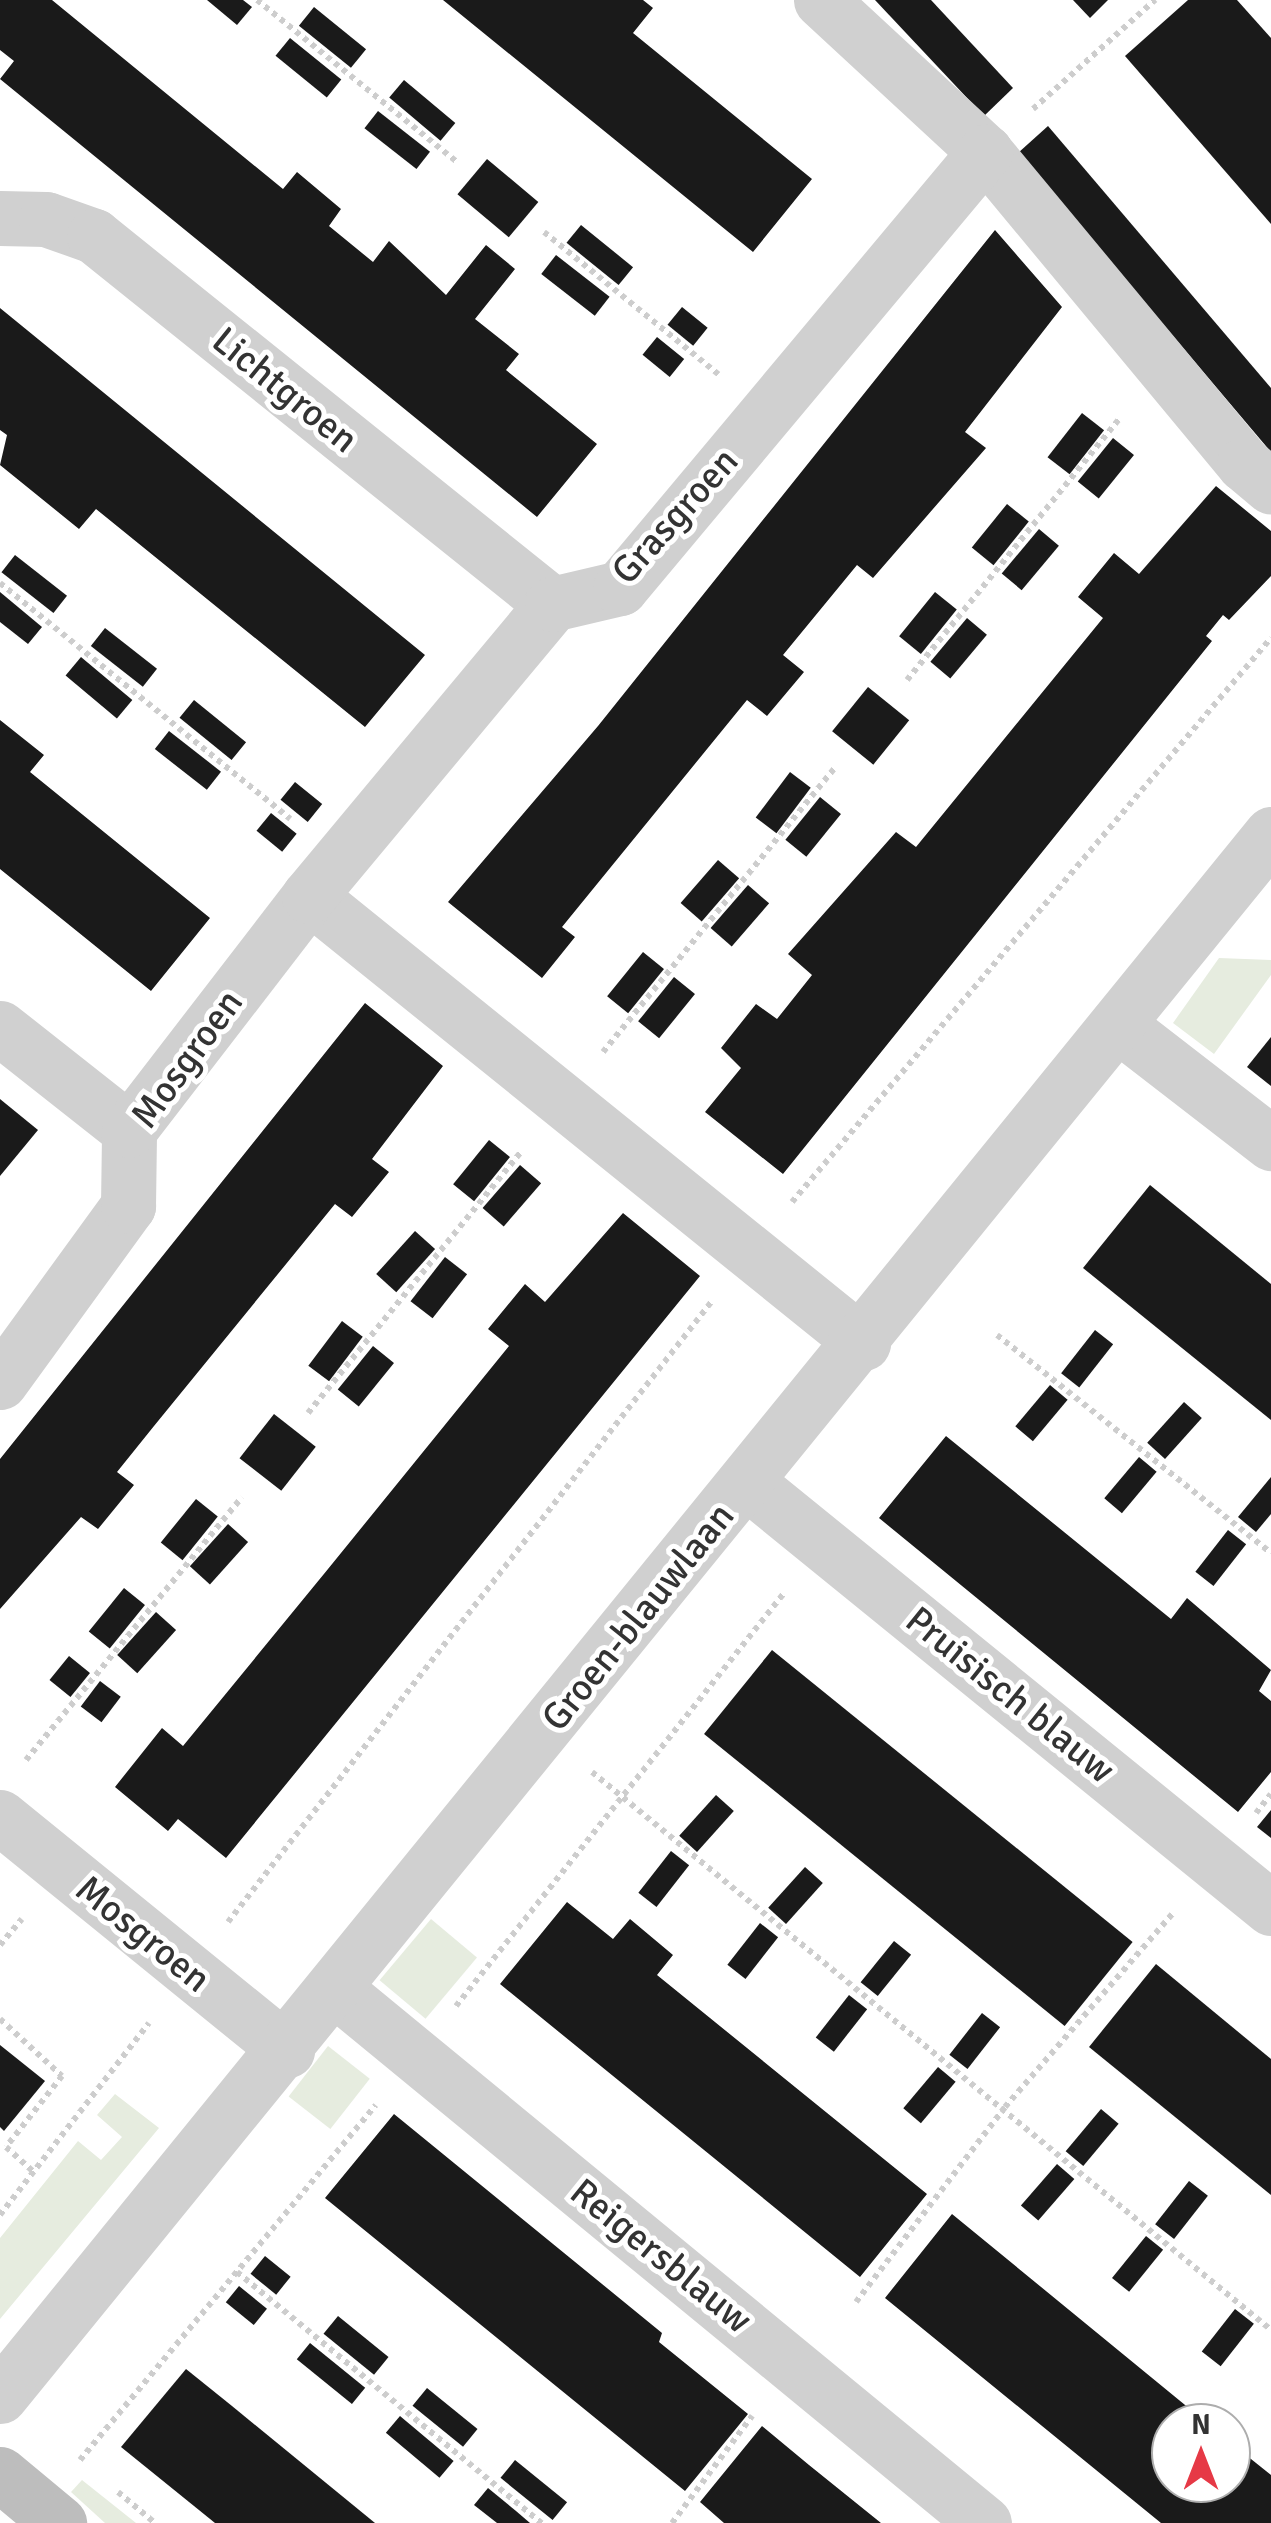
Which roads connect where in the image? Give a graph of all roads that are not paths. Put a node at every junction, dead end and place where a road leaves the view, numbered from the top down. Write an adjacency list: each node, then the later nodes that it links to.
1 (821, 0): 2 (street)
2 (985, 152): 4 (street); 5 (street, Grasgroen)
3 (0, 218): 5 (street, Lichtgroen)
4 (1271, 487)
5 (552, 604): 7 (street)
6 (1271, 834): 8 (street, Groen-blauwlaan)
7 (324, 878): 10 (street, Mosgroen); 12 (street)
8 (1118, 1024): 11 (street); 12 (street, Groen-blauwlaan)
9 (0, 1028): 10 (street)
10 (130, 1130): 13 (street, Mosgroen)
11 (1271, 1144)
12 (862, 1343): 14 (street, Groen-blauwlaan)
13 (0, 1382)
14 (748, 1482): 16 (street, Pruisisch blauw); 17 (street, Groen-blauwlaan)
15 (0, 1818): 18 (street, Mosgroen)
16 (1271, 1908)
17 (336, 1990): 18 (street, Groen-blauwlaan); 22 (street, Reigersblauw)
18 (287, 2050): 19 (street, Groen-blauwlaan)
19 (0, 2396)
20 (0, 2474): 21 (street)
21 (59, 2523)
22 (984, 2523)

